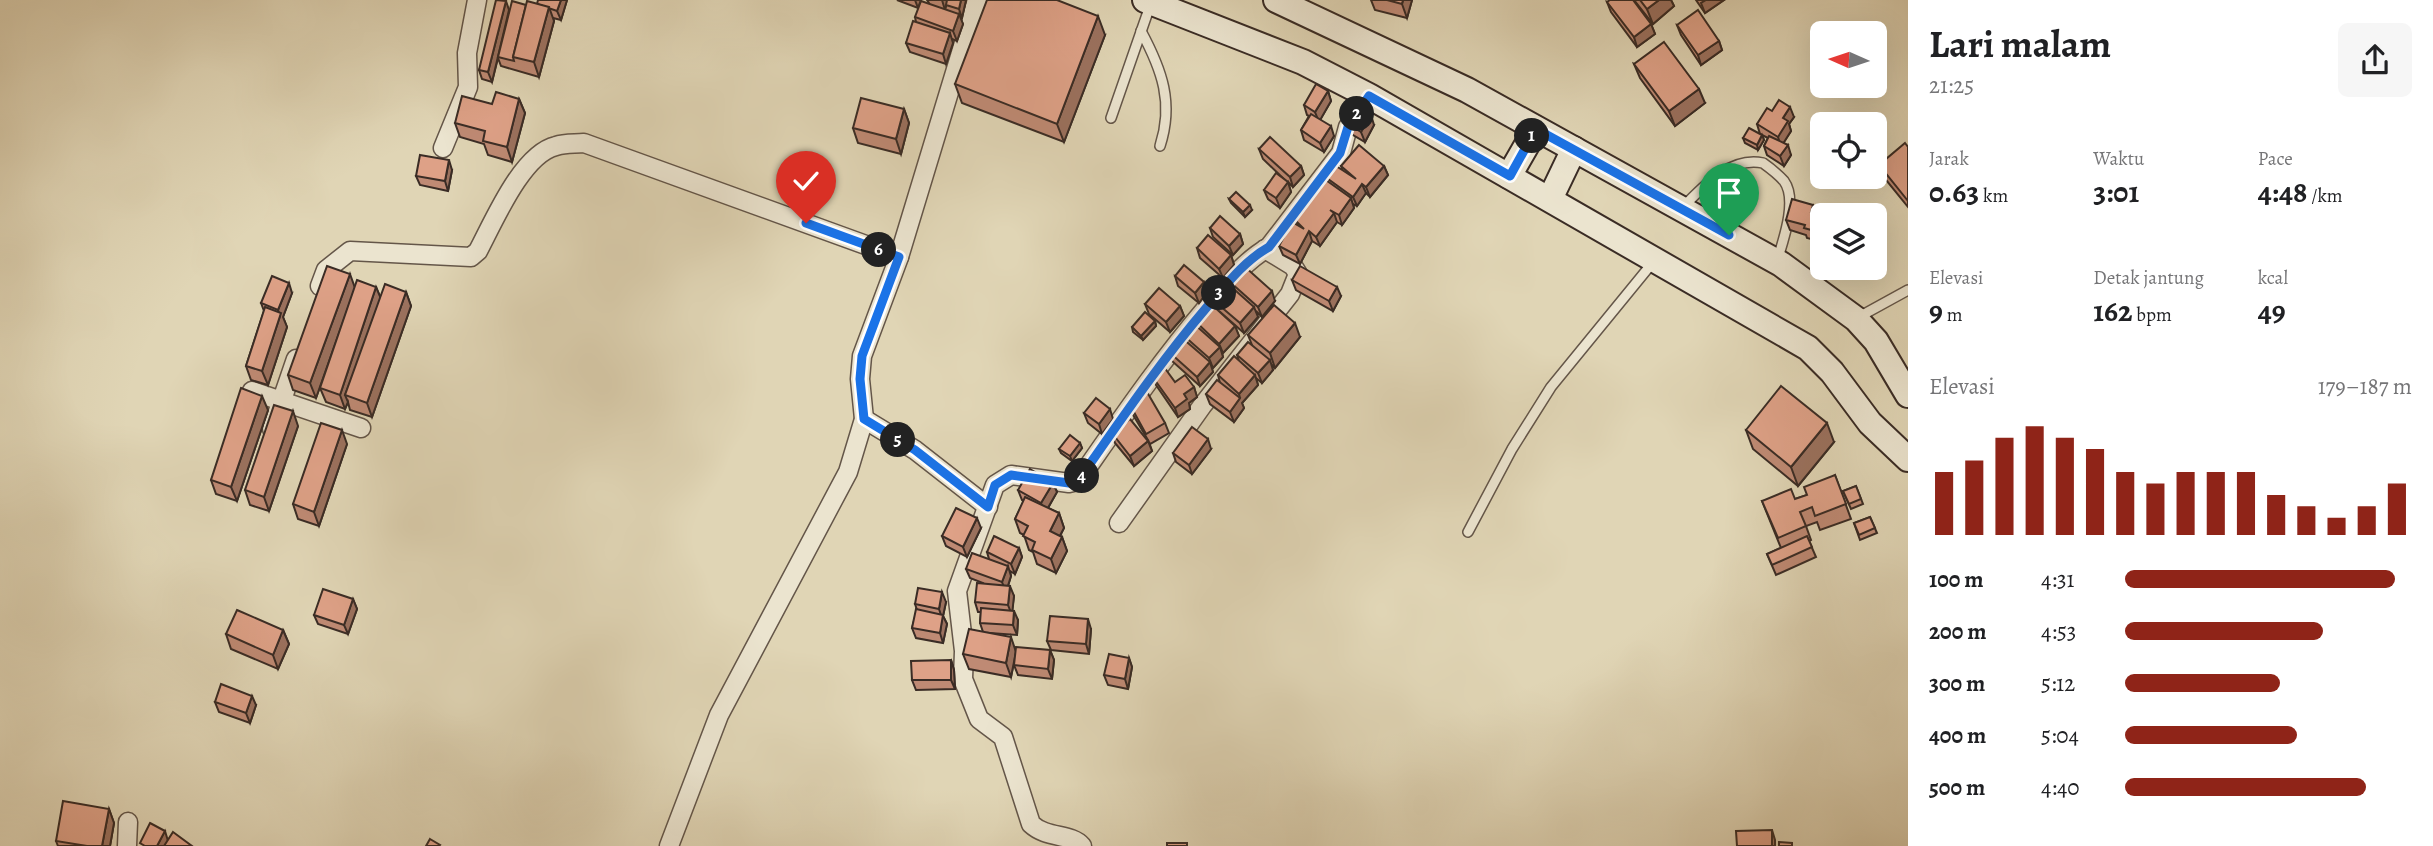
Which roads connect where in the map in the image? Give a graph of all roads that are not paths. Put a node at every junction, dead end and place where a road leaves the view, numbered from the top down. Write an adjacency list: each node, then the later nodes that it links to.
1 (477, 0): 10 (street)
2 (977, 0): 16 (street)
3 (1148, 1): 5 (lane); 6 (main road)
4 (1287, 2): 8 (main road)
5 (1141, 32): 7 (lane); 9 (lane)
6 (1369, 96): 12 (main road); 15 (street)
7 (1111, 118)
8 (1536, 129): 11 (main road); 12 (main road)
9 (1160, 146)
10 (443, 148)
11 (1574, 149): 13 (main road); 14 (main road)
12 (1510, 176): 13 (main road)
13 (1550, 199): 17 (main road)
14 (1681, 209): 18 (main road); 18 (lane)
15 (1265, 249): 30 (street); 31 (street)
16 (899, 257): 20 (street); 26 (street)
17 (1655, 259): 29 (main road); 32 (lane)
18 (1777, 262): 21 (main road)
19 (1908, 290): 21 (lane)
20 (313, 309)
21 (1856, 319): 24 (main road)
22 (300, 348): 25 (street)
23 (251, 391): 25 (street)
24 (1908, 395)
25 (283, 400): 27 (street); 28 (street)
26 (864, 419): 30 (street); 35 (street)
27 (361, 428)
28 (265, 449)
29 (1908, 459)
30 (988, 507): 36 (street)
31 (1119, 523)
32 (1468, 532)
33 (128, 822): 34 (street)
34 (127, 846)
35 (669, 846)
36 (1082, 846)

